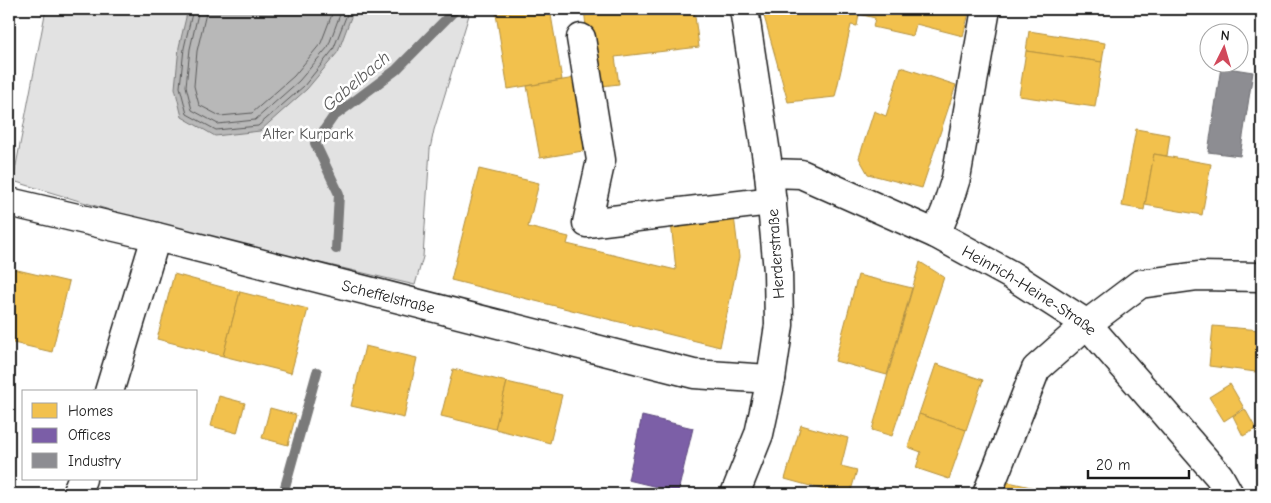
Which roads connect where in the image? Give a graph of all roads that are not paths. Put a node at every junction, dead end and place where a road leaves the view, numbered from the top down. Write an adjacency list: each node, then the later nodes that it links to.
1 (744, 9): 4 (street, Herderstraße)
2 (986, 9): 7 (street)
3 (581, 38): 5 (street)
4 (769, 173): 5 (street, Herderstraße); 7 (street, Heinrich-Heine-Straße)
5 (772, 201): 11 (street, Herderstraße)
6 (9, 202): 8 (street, Scheffelstraße)
7 (936, 234): 10 (street, Heinrich-Heine-Straße)
8 (156, 237): 11 (street, Scheffelstraße); 12 (street)
9 (1262, 278): 10 (street)
10 (1087, 324): 16 (street); 17 (street, Heinrich-Heine-Straße)
11 (771, 379): 15 (street, Herderstraße)
12 (110, 390)
13 (82, 480): 14 (street)
14 (76, 494)
15 (735, 494)
16 (987, 494)
17 (1229, 494)

